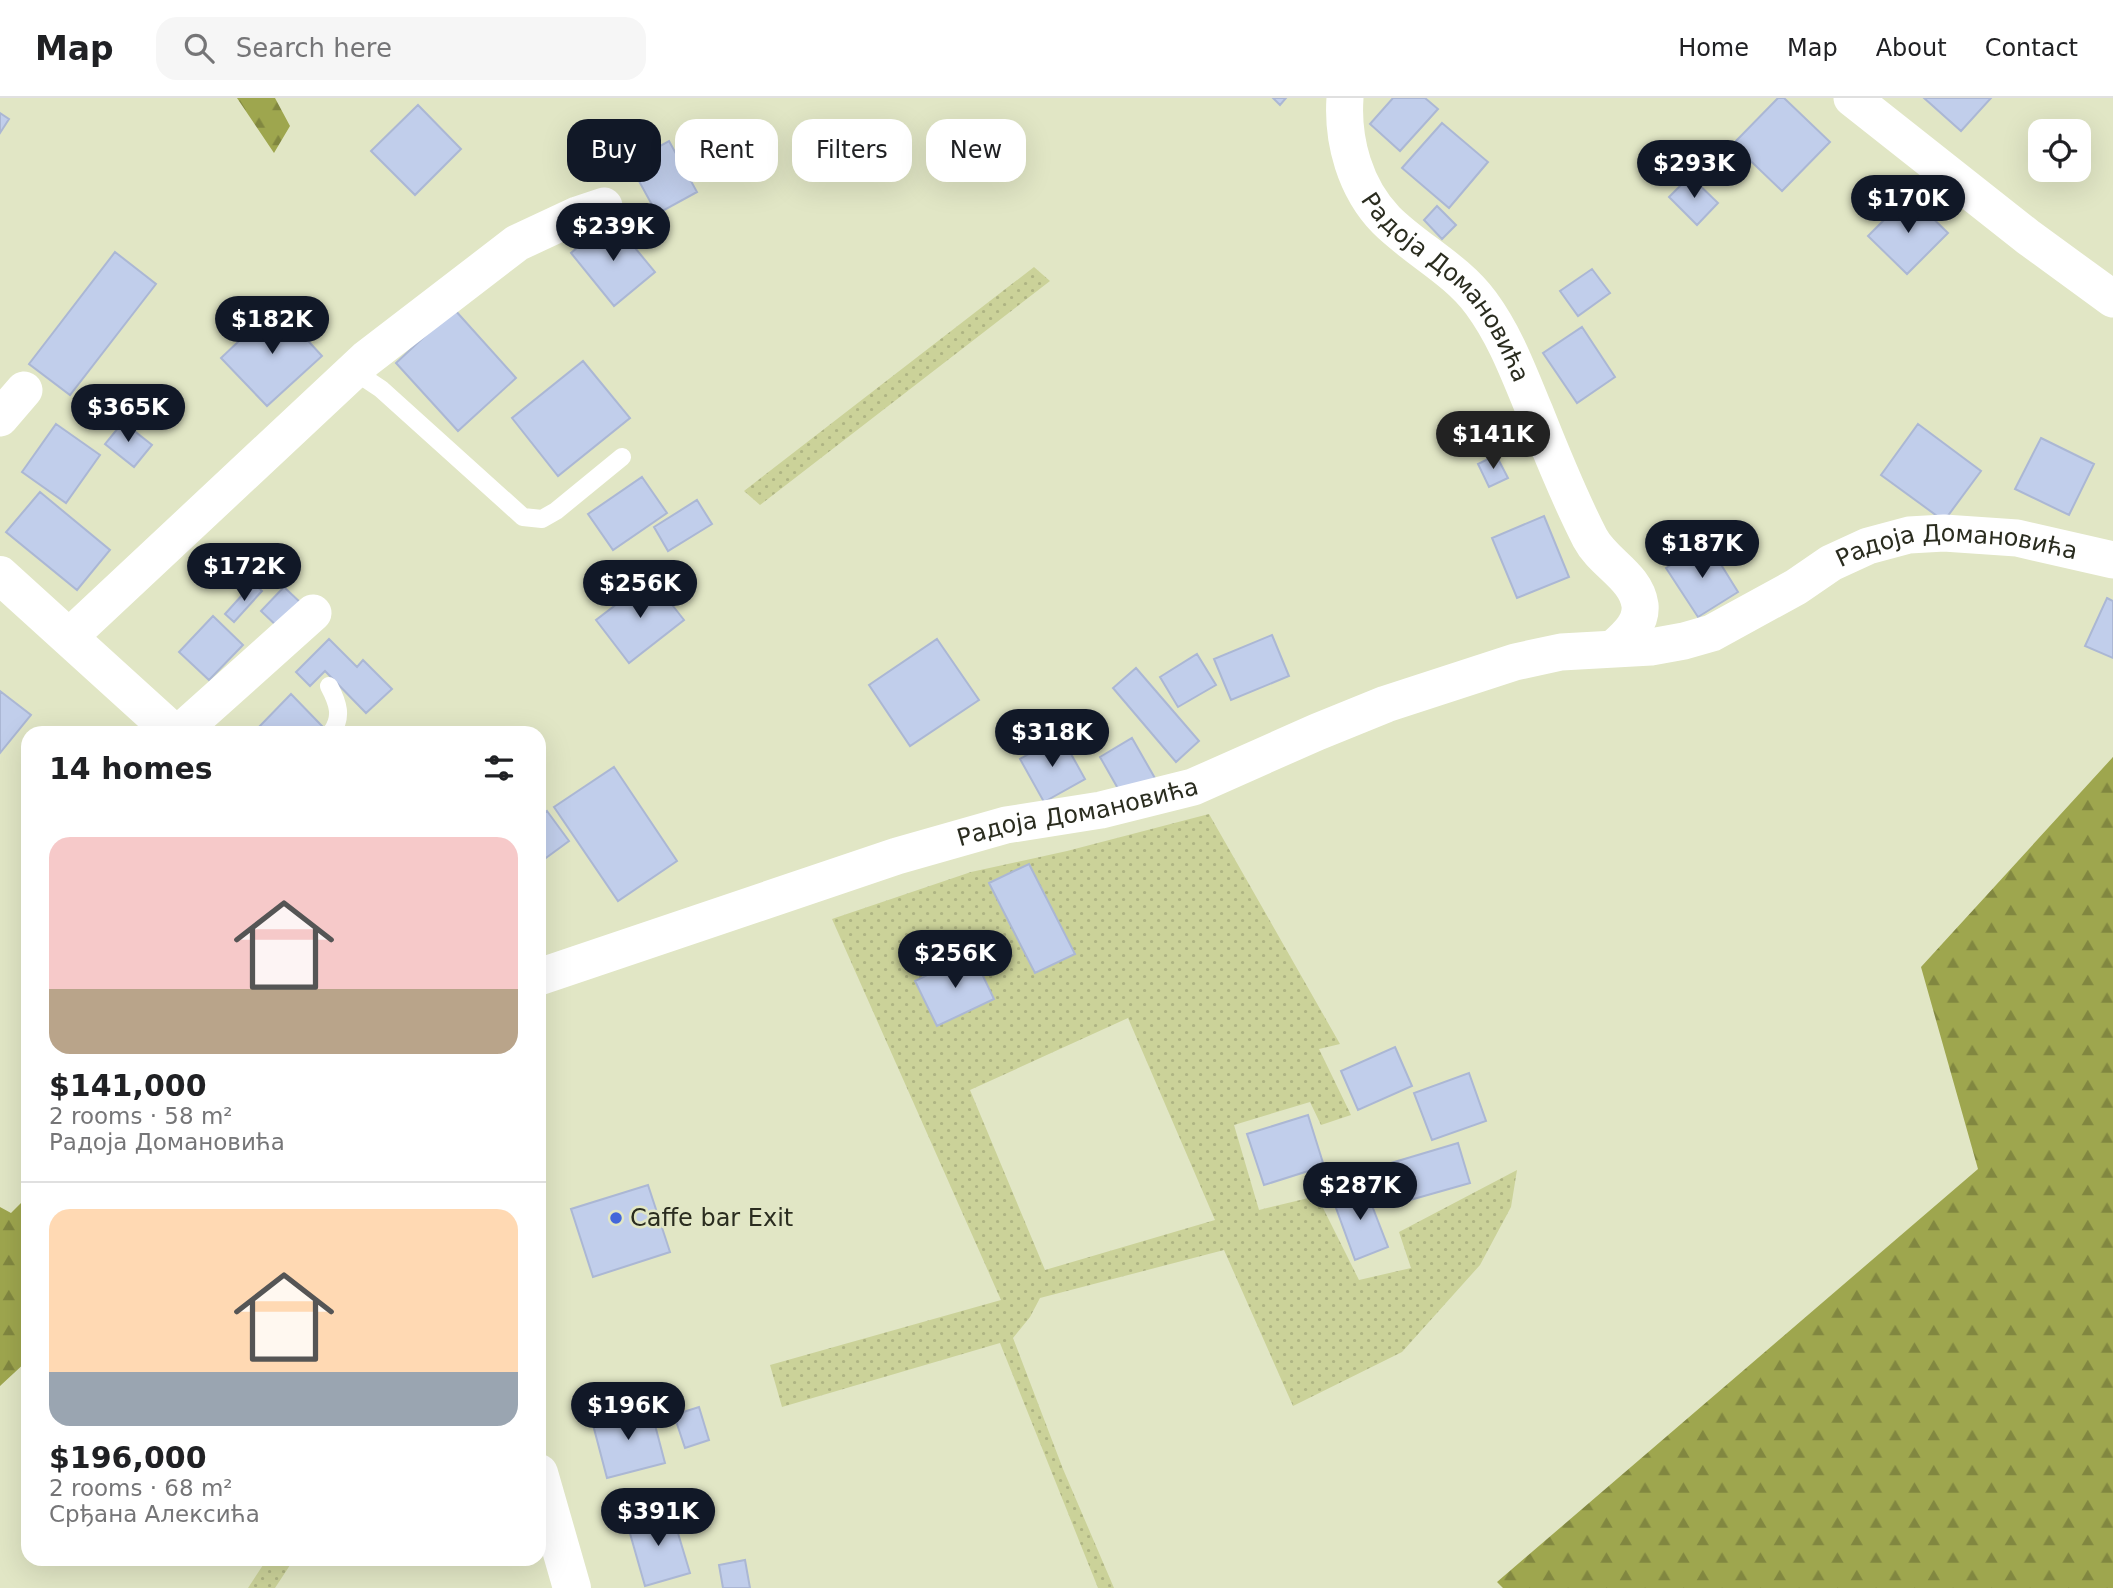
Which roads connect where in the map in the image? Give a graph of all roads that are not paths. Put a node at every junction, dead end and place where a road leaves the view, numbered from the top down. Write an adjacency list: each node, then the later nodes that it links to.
1 (1345, 98): 13 (street, Радоја Домановића)
2 (1852, 98): 4 (street)
3 (604, 206): 5 (street)
4 (2113, 299)
5 (354, 371): 8 (lane); 12 (street)
6 (24, 390): 7 (street)
7 (0, 418)
8 (622, 457)
9 (2113, 560): 13 (street, Радоја Домановића)
10 (0, 575): 12 (street)
11 (313, 613): 16 (street)
12 (69, 637): 15 (street)
13 (1614, 648): 18 (street, Радоја Домановића)
14 (329, 687): 17 (lane)
15 (166, 726)
16 (188, 726)
17 (336, 726)
18 (546, 967)
19 (546, 1497): 20 (street)
20 (572, 1588)

